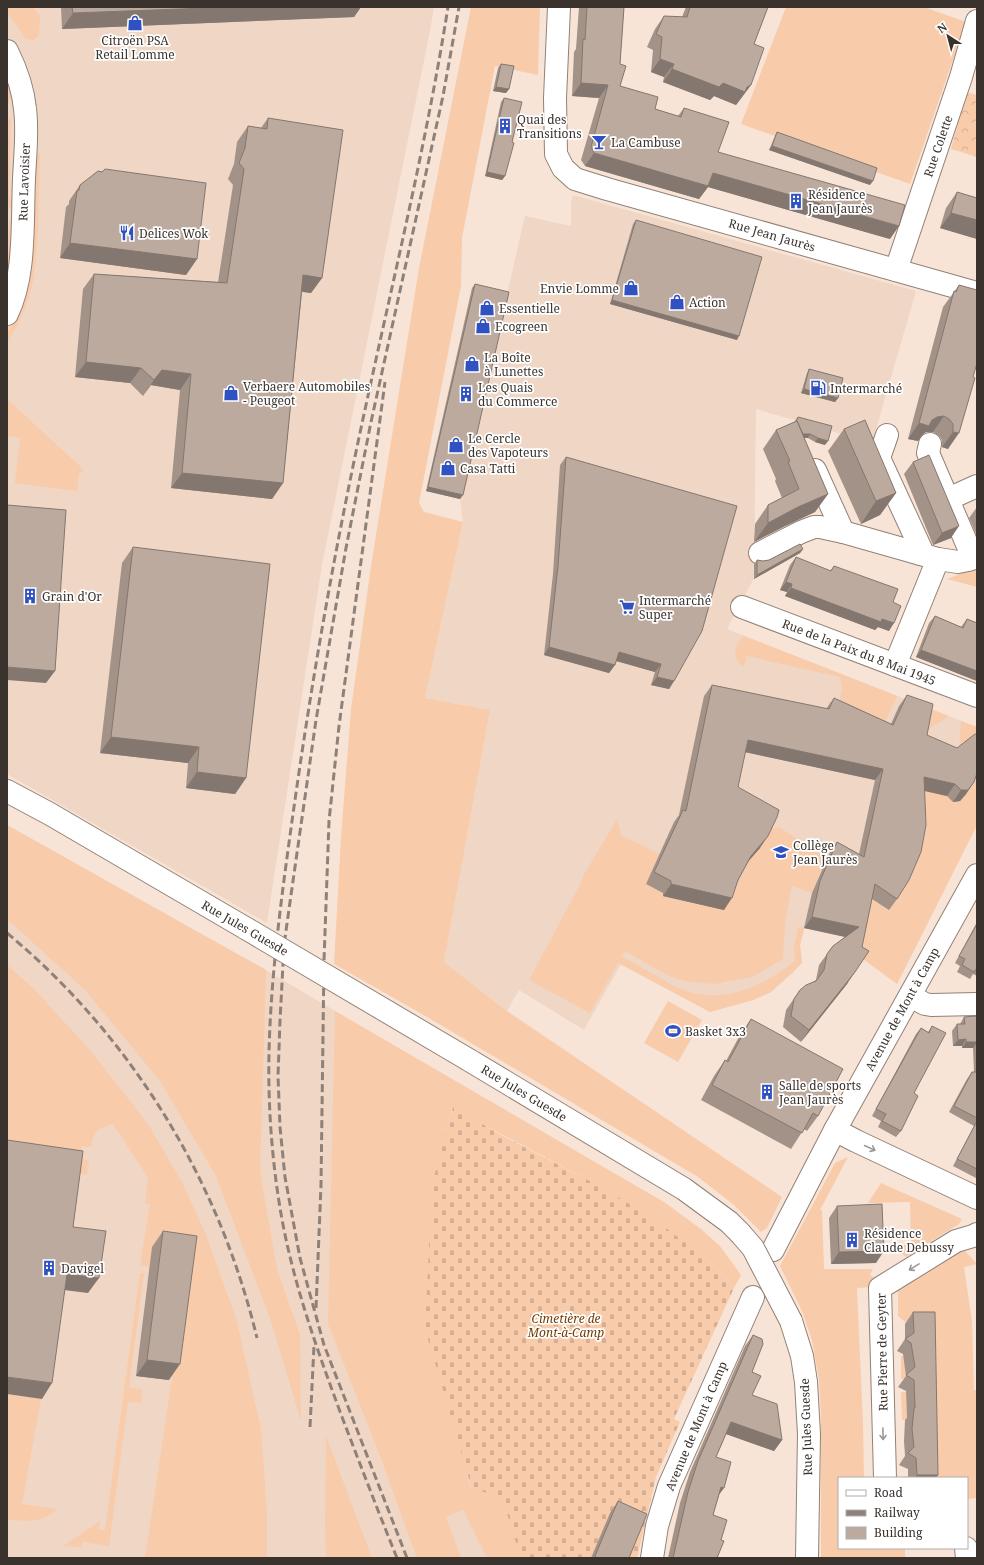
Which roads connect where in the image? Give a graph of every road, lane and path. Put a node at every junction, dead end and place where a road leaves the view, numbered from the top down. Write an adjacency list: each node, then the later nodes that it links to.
1 (559, 7): 4 (street, Rue Jean Jaurès)
2 (977, 21): 4 (street, Rue Colette)
3 (7, 50): 6 (street, Rue Lavoisier)
4 (896, 270): 5 (street, Rue Jean Jaurès)
5 (977, 293)
6 (7, 314)
7 (887, 435): 14 (street)
8 (930, 444): 11 (street)
9 (806, 450): 12 (street)
10 (977, 486): 11 (street)
11 (948, 499): 15 (street)
12 (843, 532): 13 (street); 14 (street)
13 (760, 553)
14 (929, 557): 15 (street); 17 (street)
15 (975, 557)
16 (742, 607): 17 (street, Rue de la Paix du 8 Mai 1945)
17 (895, 665): 18 (street, Rue de la Paix du 8 Mai 1945)
18 (977, 696)
19 (7, 791): 30 (street, Rue Jules Guesde, bridge)
20 (977, 875): 21 (street, Avenue de Mont à Camp)
21 (910, 996): 22 (street); 23 (street, Avenue de Mont à Camp)
22 (977, 1004)
23 (835, 1130): 24 (street, one-way to 24); 26 (street, Avenue de Mont à Camp)
24 (977, 1198)
25 (976, 1238): 28 (street, Rue Pierre de Geyter, one-way to 28)
26 (773, 1250)
27 (752, 1297): 29 (street, Avenue de Mont à Camp)
28 (885, 1477)
29 (652, 1558)
30 (807, 1558)

